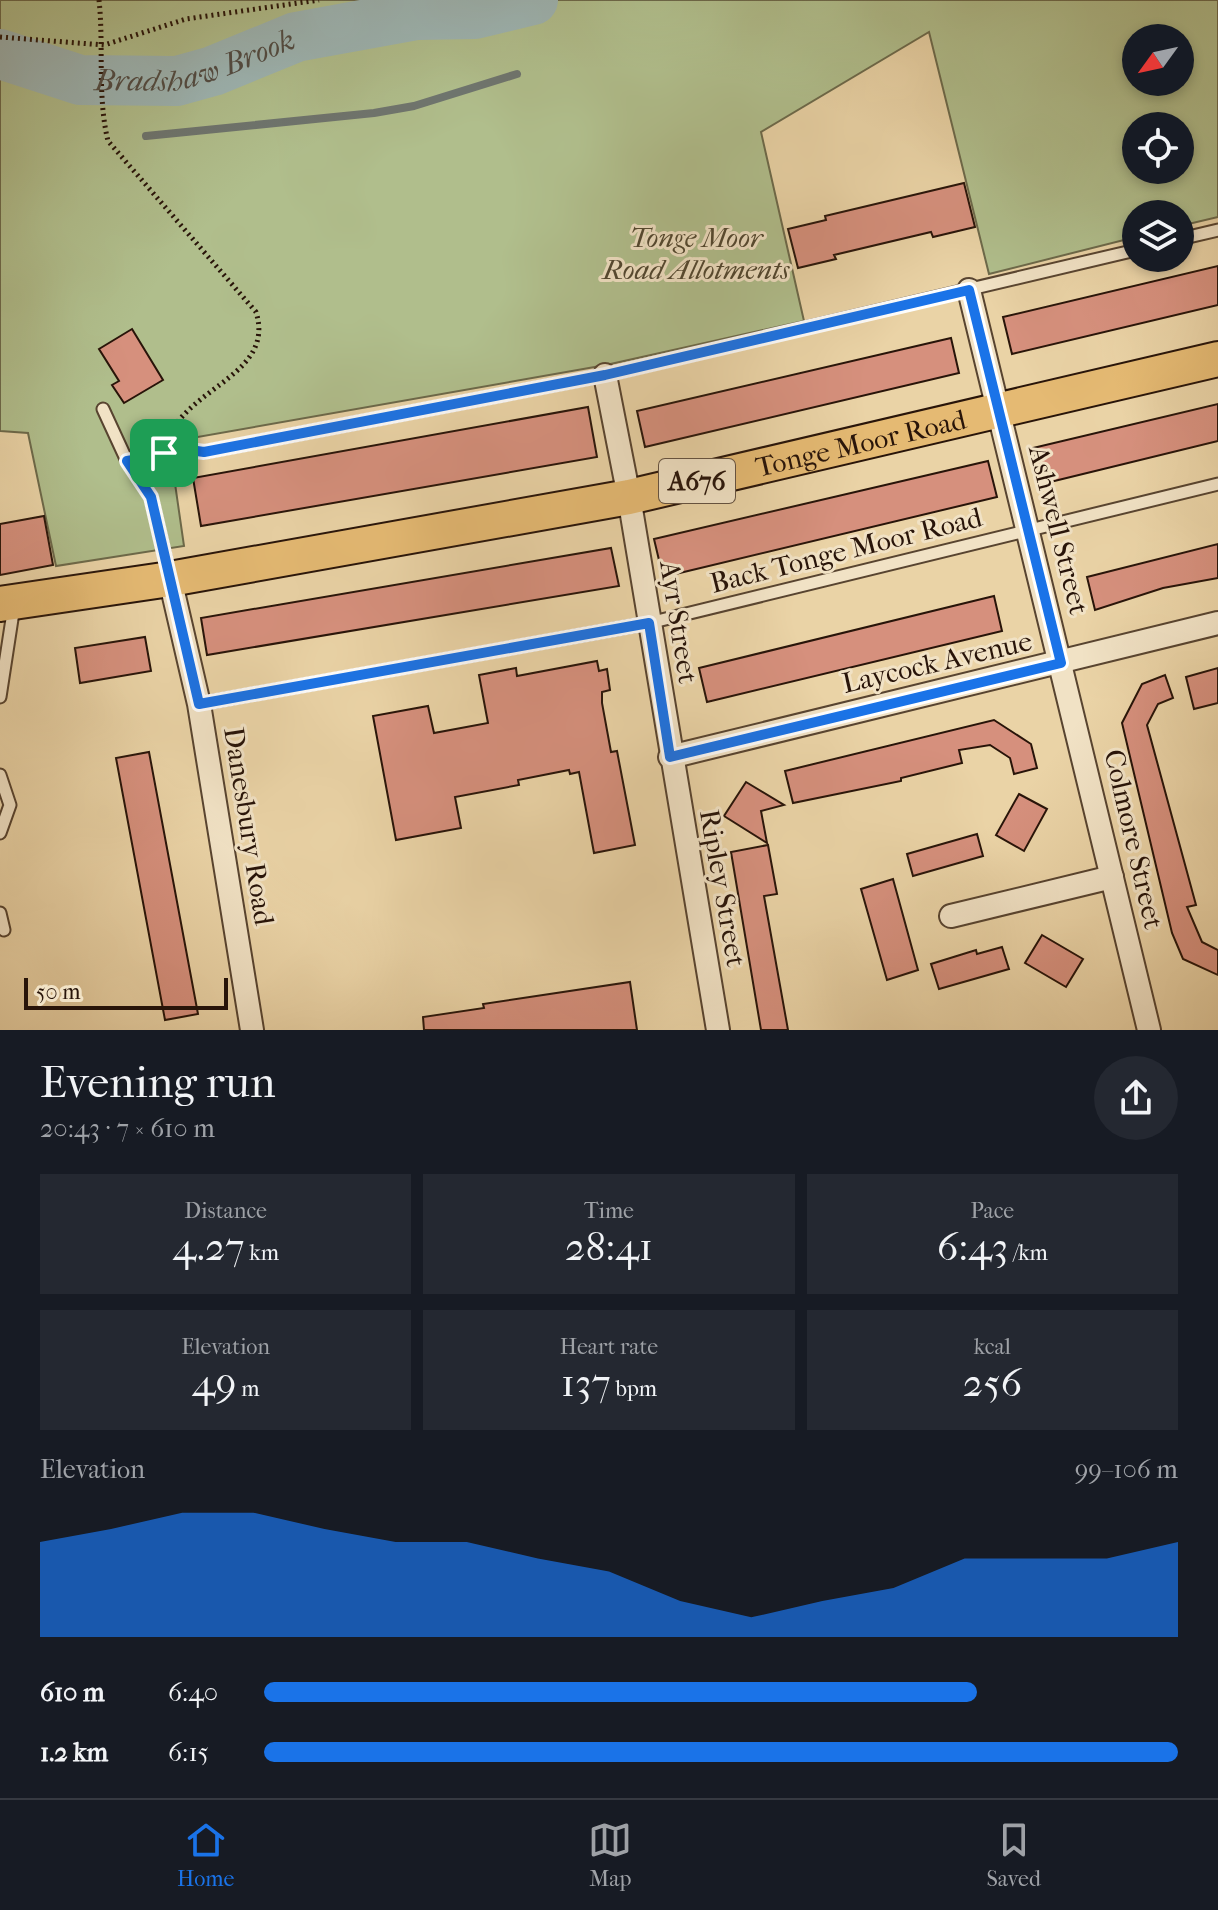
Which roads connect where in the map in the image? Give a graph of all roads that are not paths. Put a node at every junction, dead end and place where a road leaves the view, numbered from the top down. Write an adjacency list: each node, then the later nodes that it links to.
1 (1218, 230): 2 (lane)
2 (1194, 236)
3 (1122, 253): 4 (lane)
4 (969, 290): 6 (lane); 8 (street, Ashwell Street)
5 (1218, 359): 8 (main road, Tonge Moor Road / A676)
6 (605, 375): 9 (lane); 11 (street, Ayr Street)
7 (103, 409): 13 (lane, Danesbury Road)
8 (999, 411): 11 (main road, Tonge Moor Road / A676); 12 (street, Ashwell Street)
9 (204, 452)
10 (1218, 484): 12 (lane, Back Tonge Moor Road)
11 (629, 497): 13 (main road, Tonge Moor Road / A676); 15 (street, Ayr Street)
12 (1027, 531): 15 (lane, Back Tonge Moor Road); 17 (street, Ashwell Street)
13 (170, 579): 14 (main road, A676); 19 (street, Danesbury Road)
14 (8, 602): 18 (lane)
15 (649, 623): 19 (lane, Back Tonge Moor Road); 20 (street, Ayr Street)
16 (1218, 623): 17 (street, Laycock Avenue)
17 (1061, 663): 20 (street, Laycock Avenue); 23 (street, Colmore Street)
18 (0, 697)
19 (199, 704): 27 (street, Danesbury Road)
20 (670, 757): 28 (street, Ripley Street)
21 (0, 775): 22 (lane)
22 (0, 833)
23 (1112, 877): 25 (street); 29 (street, Colmore Street)
24 (0, 913): 26 (lane)
25 (951, 916)
26 (4, 930)
27 (252, 1030)
28 (718, 1030)
29 (1149, 1030)

